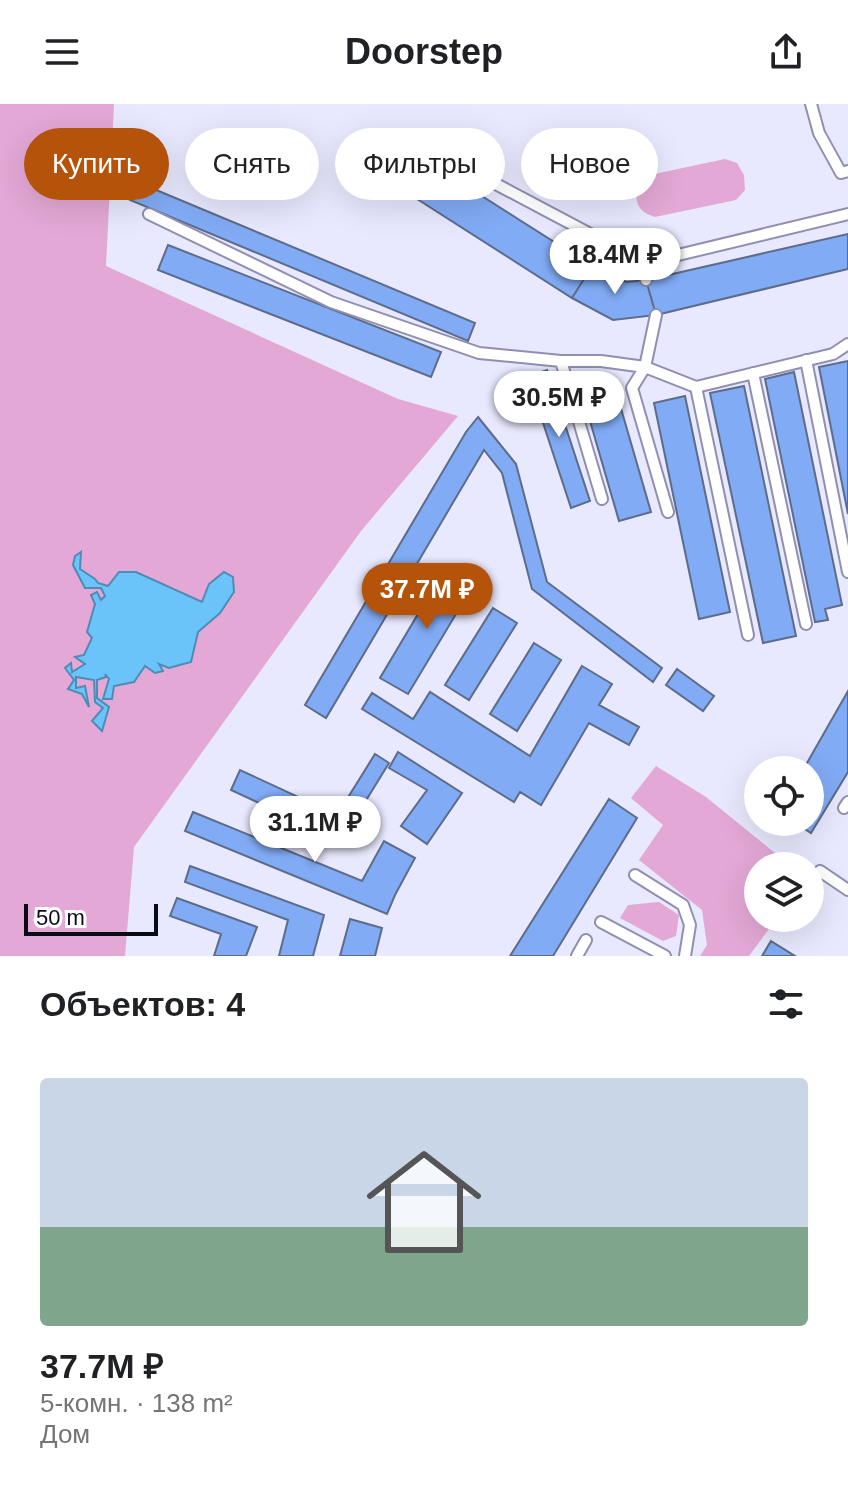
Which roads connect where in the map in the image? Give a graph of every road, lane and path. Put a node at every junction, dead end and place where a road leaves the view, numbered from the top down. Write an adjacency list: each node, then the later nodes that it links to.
1 (811, 104): 2 (lane)
2 (848, 171)
3 (505, 189): 6 (lane)
4 (149, 214): 11 (lane)
5 (848, 214): 6 (lane)
6 (645, 263): 7 (lane)
7 (646, 280)
8 (656, 315): 12 (lane)
9 (848, 344): 10 (lane)
10 (806, 360): 13 (lane); 17 (lane)
11 (561, 361): 12 (lane); 15 (lane)
12 (645, 367): 14 (lane); 16 (lane)
13 (753, 373): 14 (lane); 18 (lane)
14 (696, 387): 19 (lane)
15 (602, 499)
16 (668, 512)
17 (848, 572)
18 (806, 624)
19 (748, 635)
20 (824, 874): 22 (lane)
21 (635, 875): 27 (lane)
22 (848, 890)
23 (601, 922): 26 (lane)
24 (586, 940): 25 (lane)
25 (577, 956)
26 (665, 956)
27 (685, 956)

